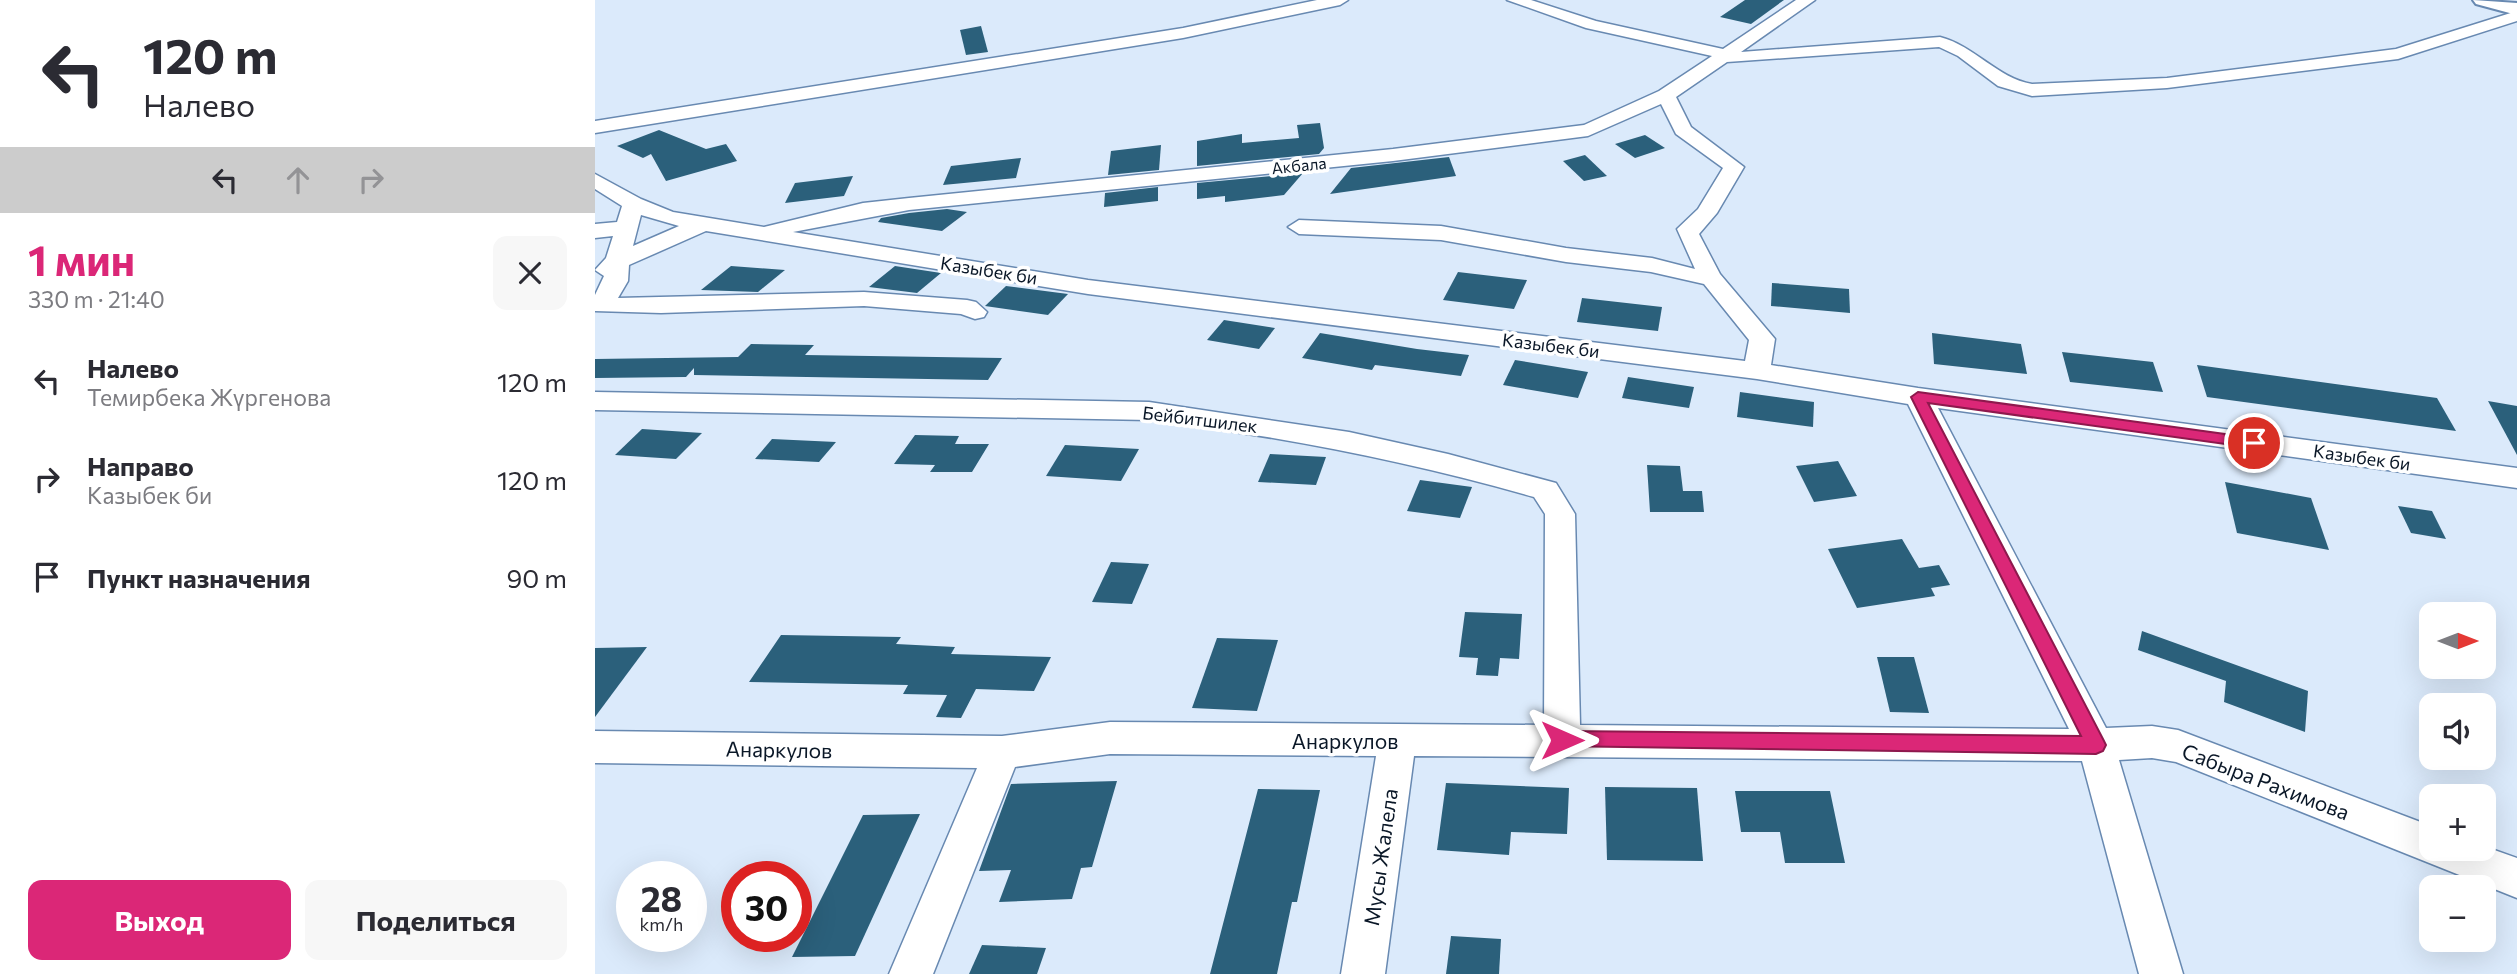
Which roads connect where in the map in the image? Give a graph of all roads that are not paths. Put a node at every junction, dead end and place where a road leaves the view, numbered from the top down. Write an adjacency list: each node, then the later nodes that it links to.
1 (1340, 0): 9 (street)
2 (1515, 0): 7 (street)
3 (1807, 0): 7 (street, Акбала)
4 (2483, 0): 5 (main road)
5 (2517, 9)
6 (2517, 16): 7 (street)
7 (1723, 57): 8 (street, Акбала)
8 (1666, 95): 15 (street, Акбала); 17 (street)
9 (595, 127)
10 (595, 180): 11 (street, Казыбек би)
11 (630, 216): 12 (street, Казыбек би); 14 (street); 16 (street)
12 (701, 225): 15 (street, Казыбек би); 16 (street)
13 (1299, 227): 17 (street)
14 (595, 231)
15 (757, 232): 20 (street, Казыбек би)
16 (617, 261): 18 (street); 19 (street)
17 (1710, 275): 20 (street)
18 (595, 280)
19 (975, 312)
20 (1757, 371): 21 (street, Казыбек би)
21 (1918, 397): 23 (street, Казыбек би); 26 (street)
22 (595, 401): 24 (street, Бейбитшилек)
23 (2517, 478)
24 (1562, 740): 25 (street, Анаркулов); 26 (street, Анаркулов)
25 (1397, 741): 28 (street, Анаркулов); 33 (street, Мусы Жалела)
26 (2096, 745): 29 (street, Сабыра Рахимова); 34 (street)
27 (595, 747): 28 (street, Анаркулов)
28 (1002, 752): 32 (street)
29 (2419, 840)
30 (2472, 861): 31 (street)
31 (2517, 878)
32 (911, 974)
33 (1363, 974)
34 (2161, 974)

